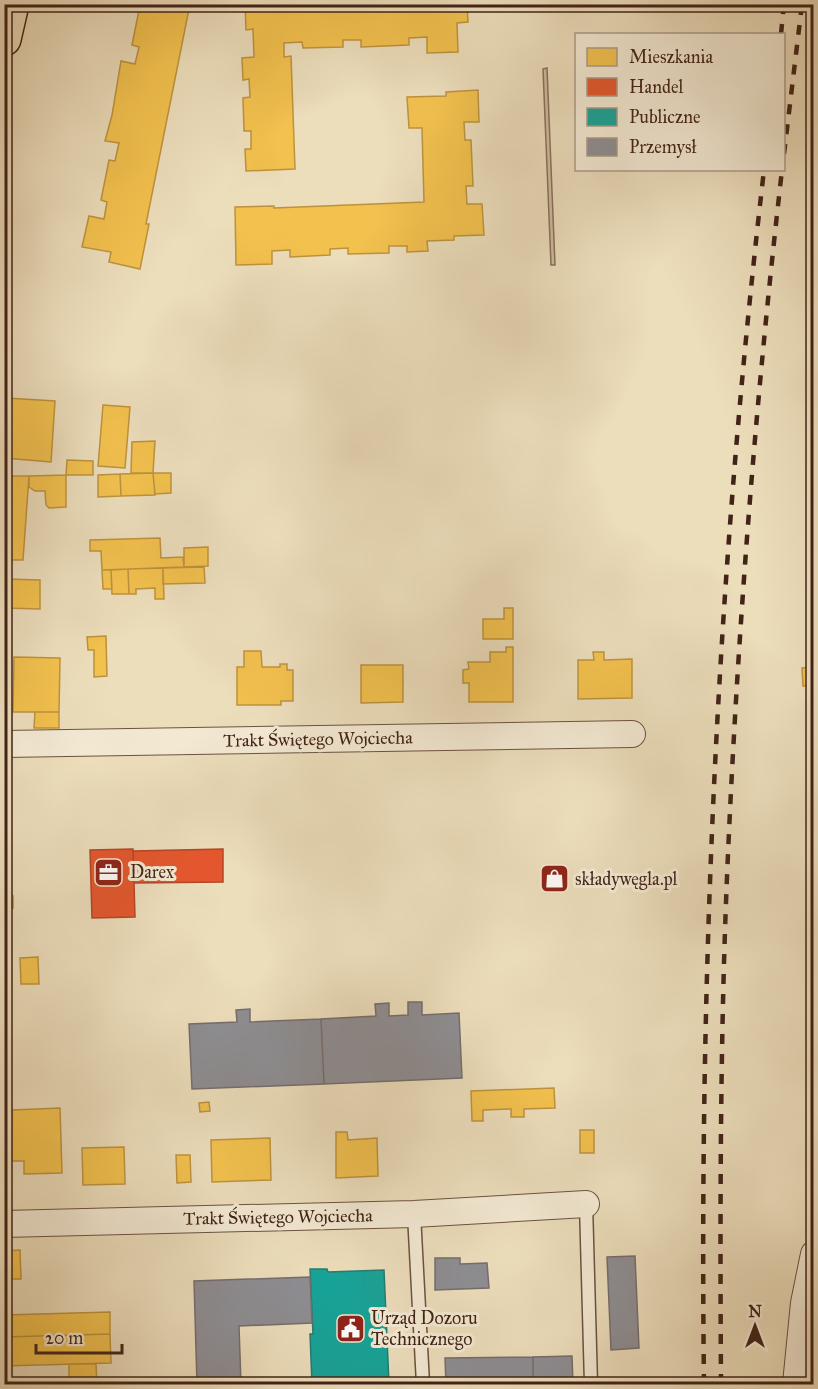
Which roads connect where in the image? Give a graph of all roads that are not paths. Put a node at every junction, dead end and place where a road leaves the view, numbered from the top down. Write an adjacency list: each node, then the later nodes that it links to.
1 (12, 4): 2 (main road)
2 (4, 39)
3 (632, 734): 4 (street, Trakt Świętego Wojciecha)
4 (4, 744)
5 (586, 1204): 6 (street, Trakt Świętego Wojciecha); 10 (lane)
6 (414, 1214): 7 (street, Trakt Świętego Wojciecha); 9 (lane)
7 (4, 1224)
8 (813, 1254): 11 (street)
9 (423, 1384)
10 (591, 1384)
11 (796, 1384)

